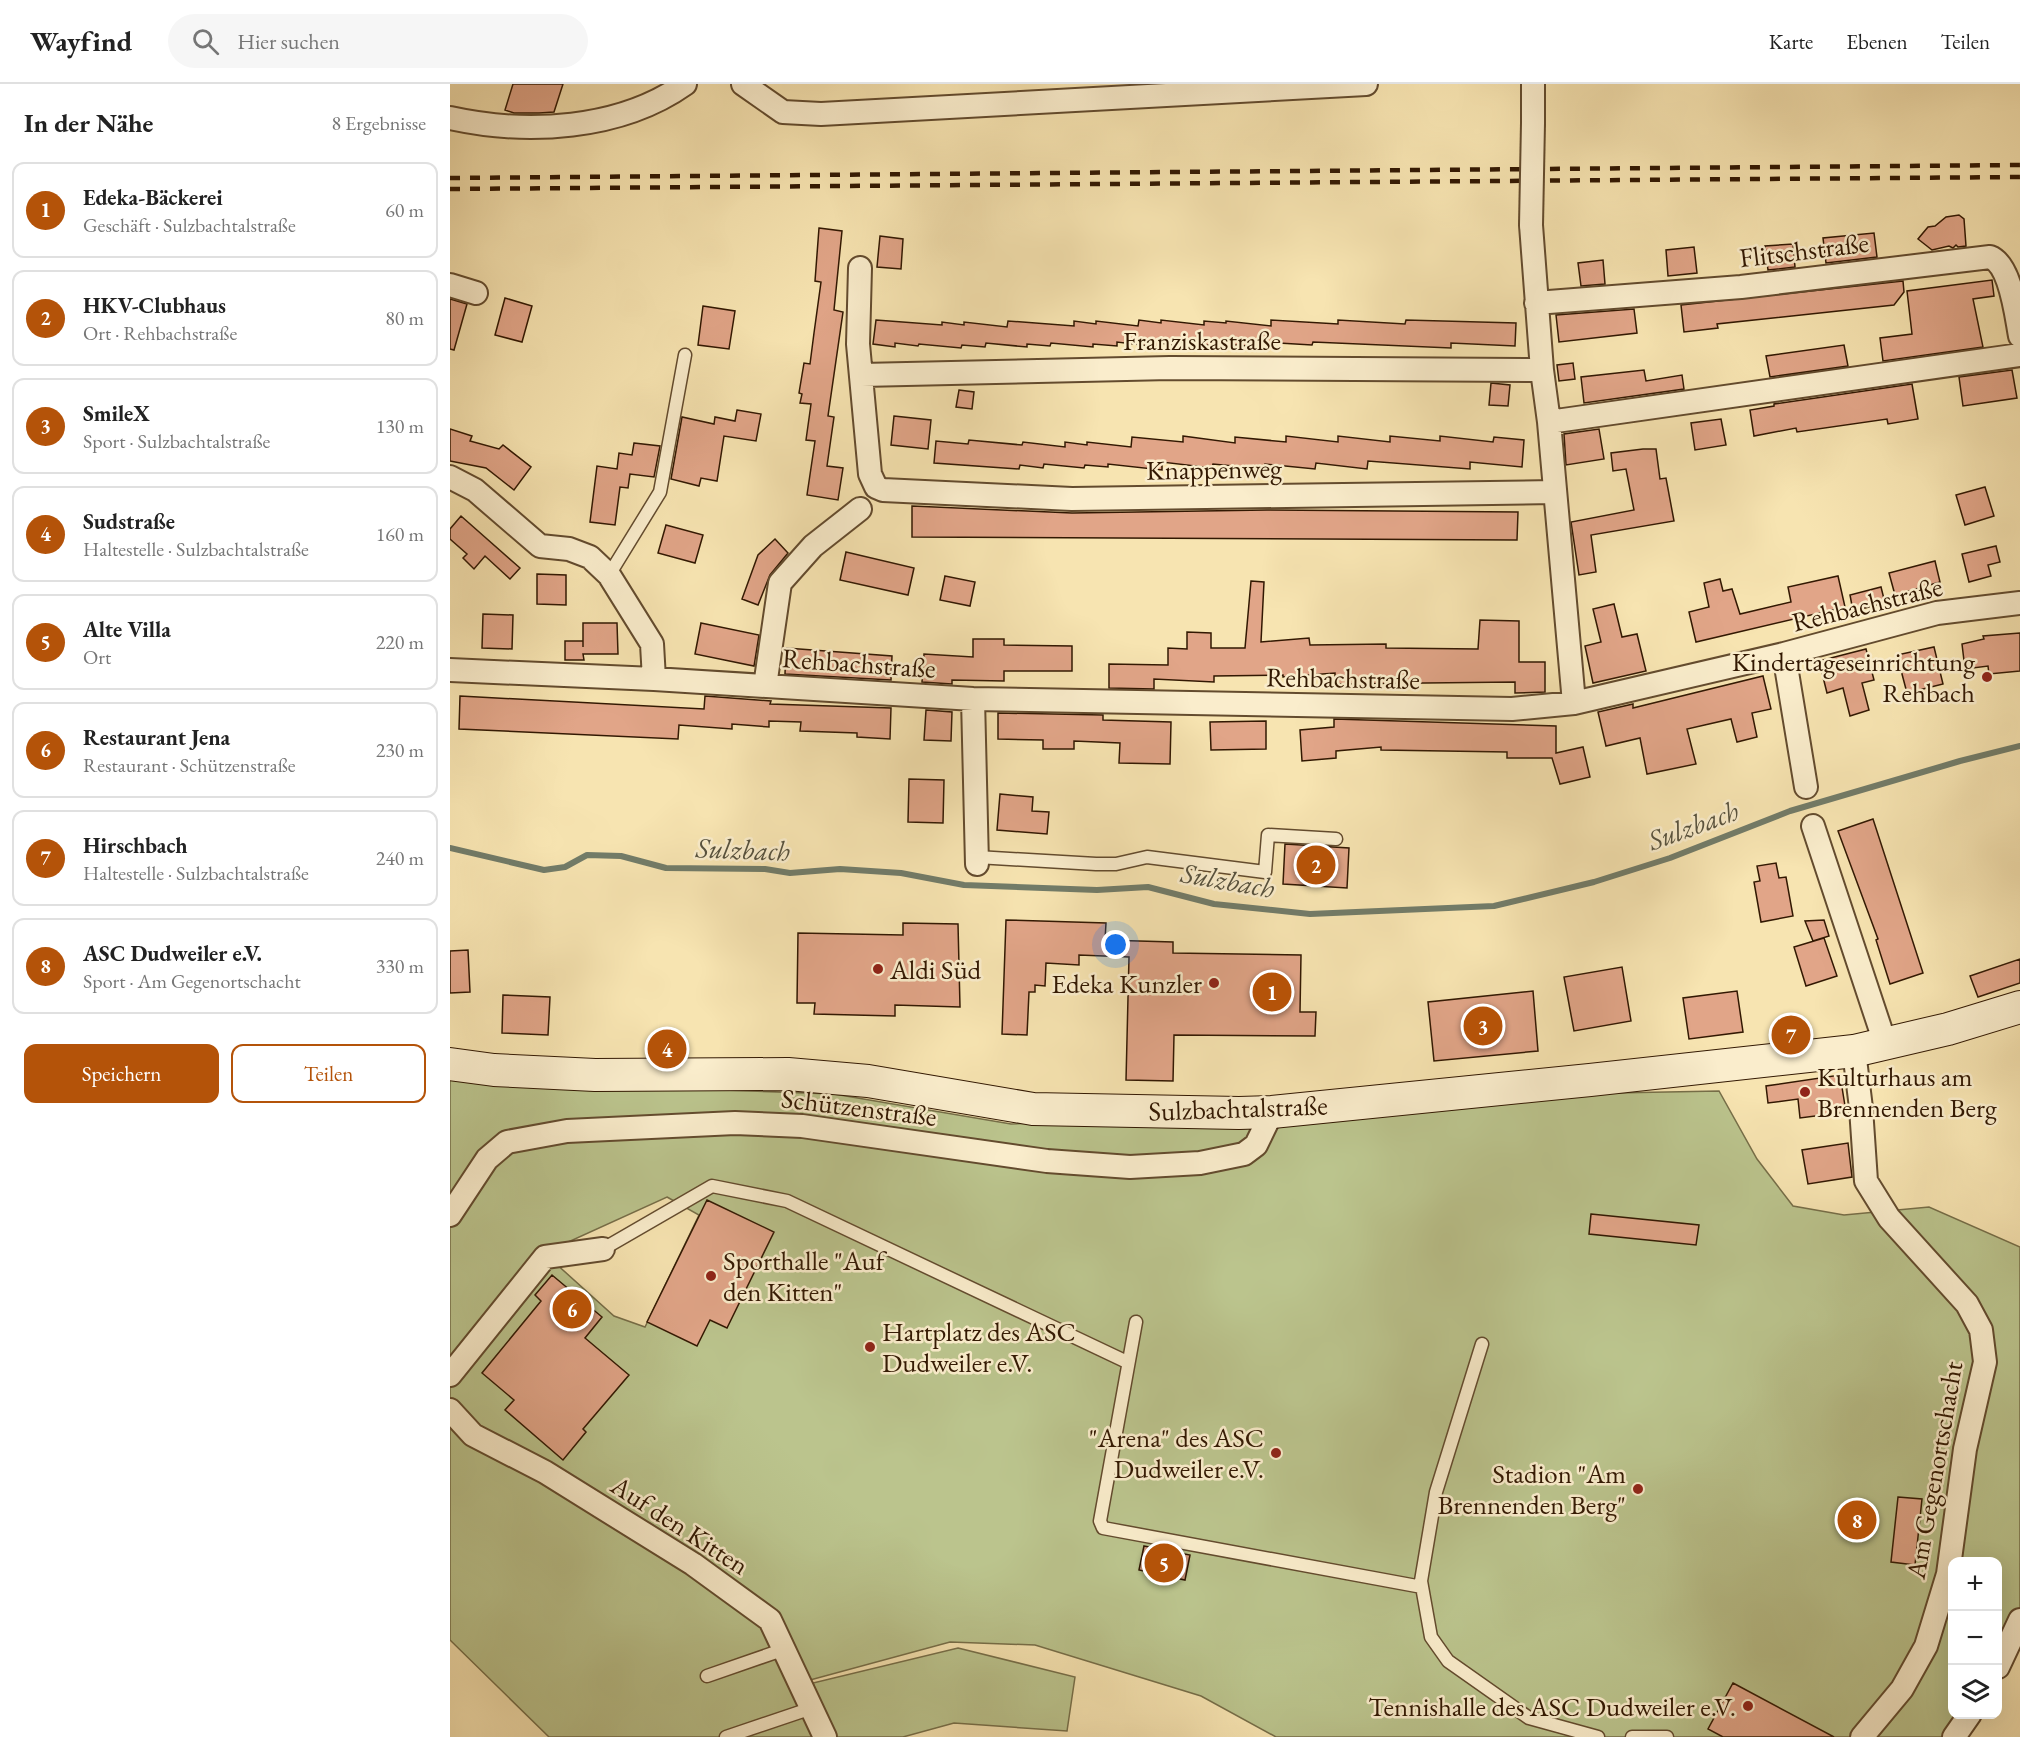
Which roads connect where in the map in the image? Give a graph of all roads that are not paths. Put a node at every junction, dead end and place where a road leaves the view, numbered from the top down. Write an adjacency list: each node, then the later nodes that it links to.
1 (685, 84): 6 (street)
2 (743, 84): 5 (street)
3 (1365, 84): 5 (street)
4 (1533, 84): 10 (street, bridge)
5 (1191, 88)
6 (450, 118)
7 (860, 268): 15 (street)
8 (450, 285): 9 (street)
9 (476, 293)
10 (1536, 303): 11 (street, Flitschstraße); 14 (street)
11 (2020, 336)
12 (686, 355): 20 (lane)
13 (2020, 355): 16 (street)
14 (1542, 370): 15 (street, Franziskastraße); 16 (street)
15 (862, 375): 18 (street, Knappenweg)
16 (1550, 422): 18 (street)
17 (450, 477): 20 (street)
18 (1554, 492): 27 (street)
19 (861, 509): 25 (street)
20 (609, 574): 24 (street)
21 (2020, 603): 22 (street, Rehbachstraße)
22 (1785, 654): 27 (street, Rehbachstraße); 28 (street)
23 (450, 670): 24 (street, Rehbachstraße)
24 (654, 679): 25 (street, Rehbachstraße)
25 (765, 686): 26 (street, Rehbachstraße)
26 (973, 699): 27 (street, Rehbachstraße); 31 (street)
27 (1574, 702)
28 (1806, 787)
29 (1813, 826): 33 (street)
30 (1336, 839): 31 (lane)
31 (977, 861)
32 (2020, 1008): 33 (main road, Sulzbachtalstraße)
33 (1885, 1043): 34 (main road, Sulzbachtalstraße)
34 (1854, 1051): 36 (main road, Sulzbachtalstraße); 56 (street, Am Gegenortschacht)
35 (450, 1064): 36 (main road, Sulzbachtalstraße)
36 (1272, 1112): 37 (street, Schützenstraße)
37 (450, 1215)
38 (603, 1249): 41 (lane); 42 (street)
39 (1136, 1322): 41 (lane)
40 (1482, 1344): 44 (lane)
41 (1127, 1362): 44 (lane)
42 (450, 1375)
43 (450, 1410): 46 (street, Auf den Kitten)
44 (1422, 1587): 53 (lane)
45 (2020, 1620): 47 (street)
46 (785, 1649): 48 (lane); 49 (street, Auf den Kitten)
47 (1999, 1665)
48 (707, 1676)
49 (812, 1708): 51 (lane); 52 (street, Auf den Kitten)
50 (1967, 1719): 57 (street)
51 (726, 1737)
52 (825, 1737)
53 (1598, 1737)
54 (1632, 1737): 55 (lane)
55 (1667, 1737)
56 (1862, 1737)
57 (1954, 1737)

